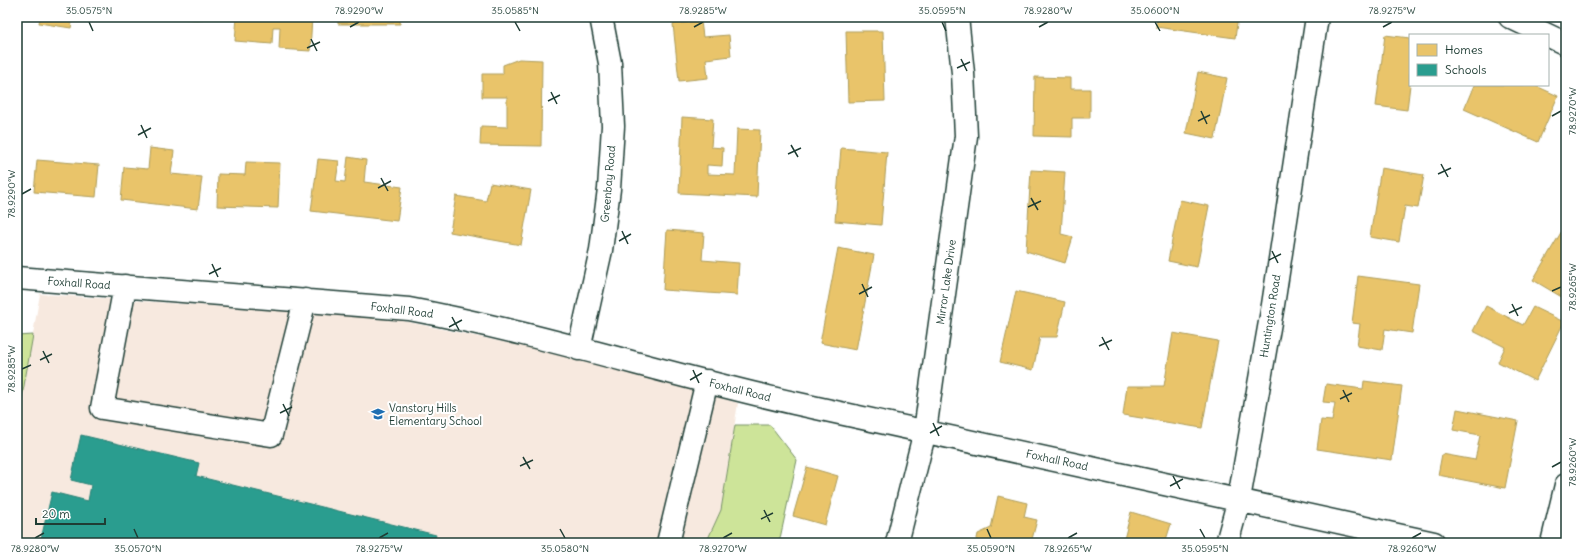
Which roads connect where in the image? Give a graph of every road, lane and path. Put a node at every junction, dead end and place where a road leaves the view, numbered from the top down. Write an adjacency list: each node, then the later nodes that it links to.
1 (601, 17): 11 (street, Greenbay Road)
2 (957, 17): 13 (street, Mirror Lake Drive)
3 (1318, 17): 15 (street, Huntington Road)
4 (1510, 17): 5 (street)
5 (1545, 34)
6 (1549, 36): 7 (street)
7 (1566, 44)
8 (17, 278): 9 (street, Foxhall Road)
9 (125, 286): 10 (street, Foxhall Road); 10 (street)
10 (305, 300): 11 (street, Foxhall Road)
11 (579, 349): 12 (street, Foxhall Road)
12 (707, 381): 13 (street, Foxhall Road); 16 (street)
13 (925, 431): 15 (street, Foxhall Road); 17 (street, Mirror Lake Drive)
14 (1566, 485): 20 (street)
15 (1239, 499): 18 (street, Huntington Road); 19 (street, Foxhall Road)
16 (668, 543)
17 (897, 543)
18 (1227, 543)
19 (1434, 543)
20 (1552, 543)

